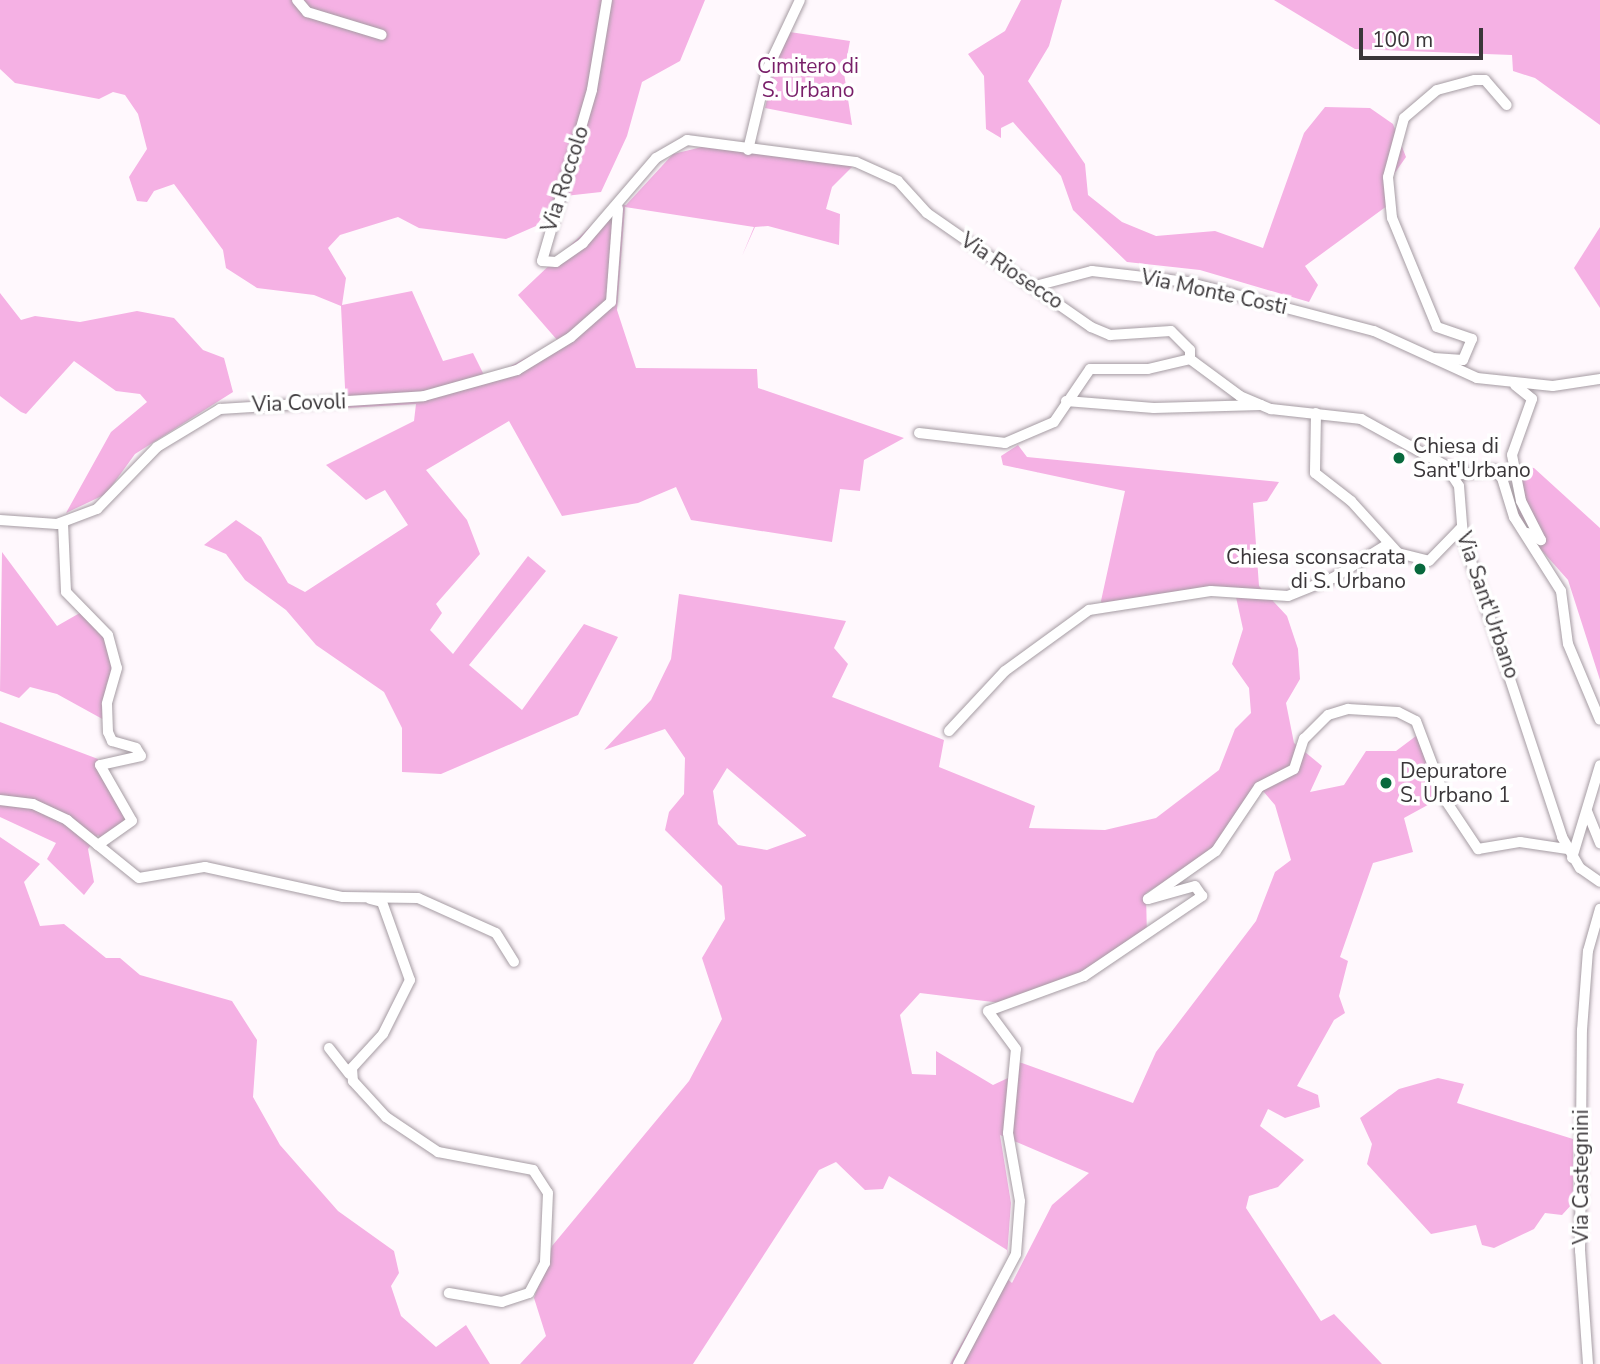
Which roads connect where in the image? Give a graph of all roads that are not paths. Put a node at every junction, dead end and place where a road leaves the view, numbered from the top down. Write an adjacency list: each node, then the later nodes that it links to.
1 (297, 0): 4 (street)
2 (607, 0): 7 (street, Via Roccolo)
3 (800, 0): 6 (street)
4 (382, 35)
5 (1507, 105): 10 (street, Via Monte Costi)
6 (748, 150): 7 (street, Via Riosecco); 8 (street, Via Riosecco)
7 (618, 208): 20 (street, Via Covoli)
8 (1038, 285): 9 (street, Via Riosecco); 10 (street, Via Monte Costi)
9 (1190, 359): 13 (street); 14 (street, Via Riosecco)
10 (1424, 359): 12 (street, Via Monte Costi)
11 (1600, 379): 12 (street, Via Monte Costi)
12 (1512, 383): 19 (street)
13 (1066, 401): 14 (street); 16 (street)
14 (1261, 405): 15 (street)
15 (1316, 413): 17 (street); 22 (street)
16 (919, 433)
17 (1454, 475): 19 (street); 21 (street, Via Sant'Urbano)
18 (0, 520): 20 (street, Via Covoli)
19 (1516, 521): 23 (street)
20 (63, 523): 29 (street)
21 (1461, 528): 22 (street); 30 (street, Via Sant'Urbano)
22 (1388, 544): 24 (street)
23 (1600, 720)
24 (949, 731)
25 (1600, 765): 27 (street)
26 (0, 800): 29 (street)
27 (1586, 805): 28 (street); 30 (street)
28 (1600, 843)
29 (98, 845): 32 (street)
30 (1570, 853): 31 (street, Via Sant'Urbano); 38 (street)
31 (1600, 883)
32 (370, 899): 34 (street); 36 (street)
33 (1600, 909): 39 (street, Via Castegnini)
34 (514, 962)
35 (329, 1048): 36 (street)
36 (349, 1074): 37 (street)
37 (449, 1293)
38 (958, 1364)
39 (1588, 1364)

